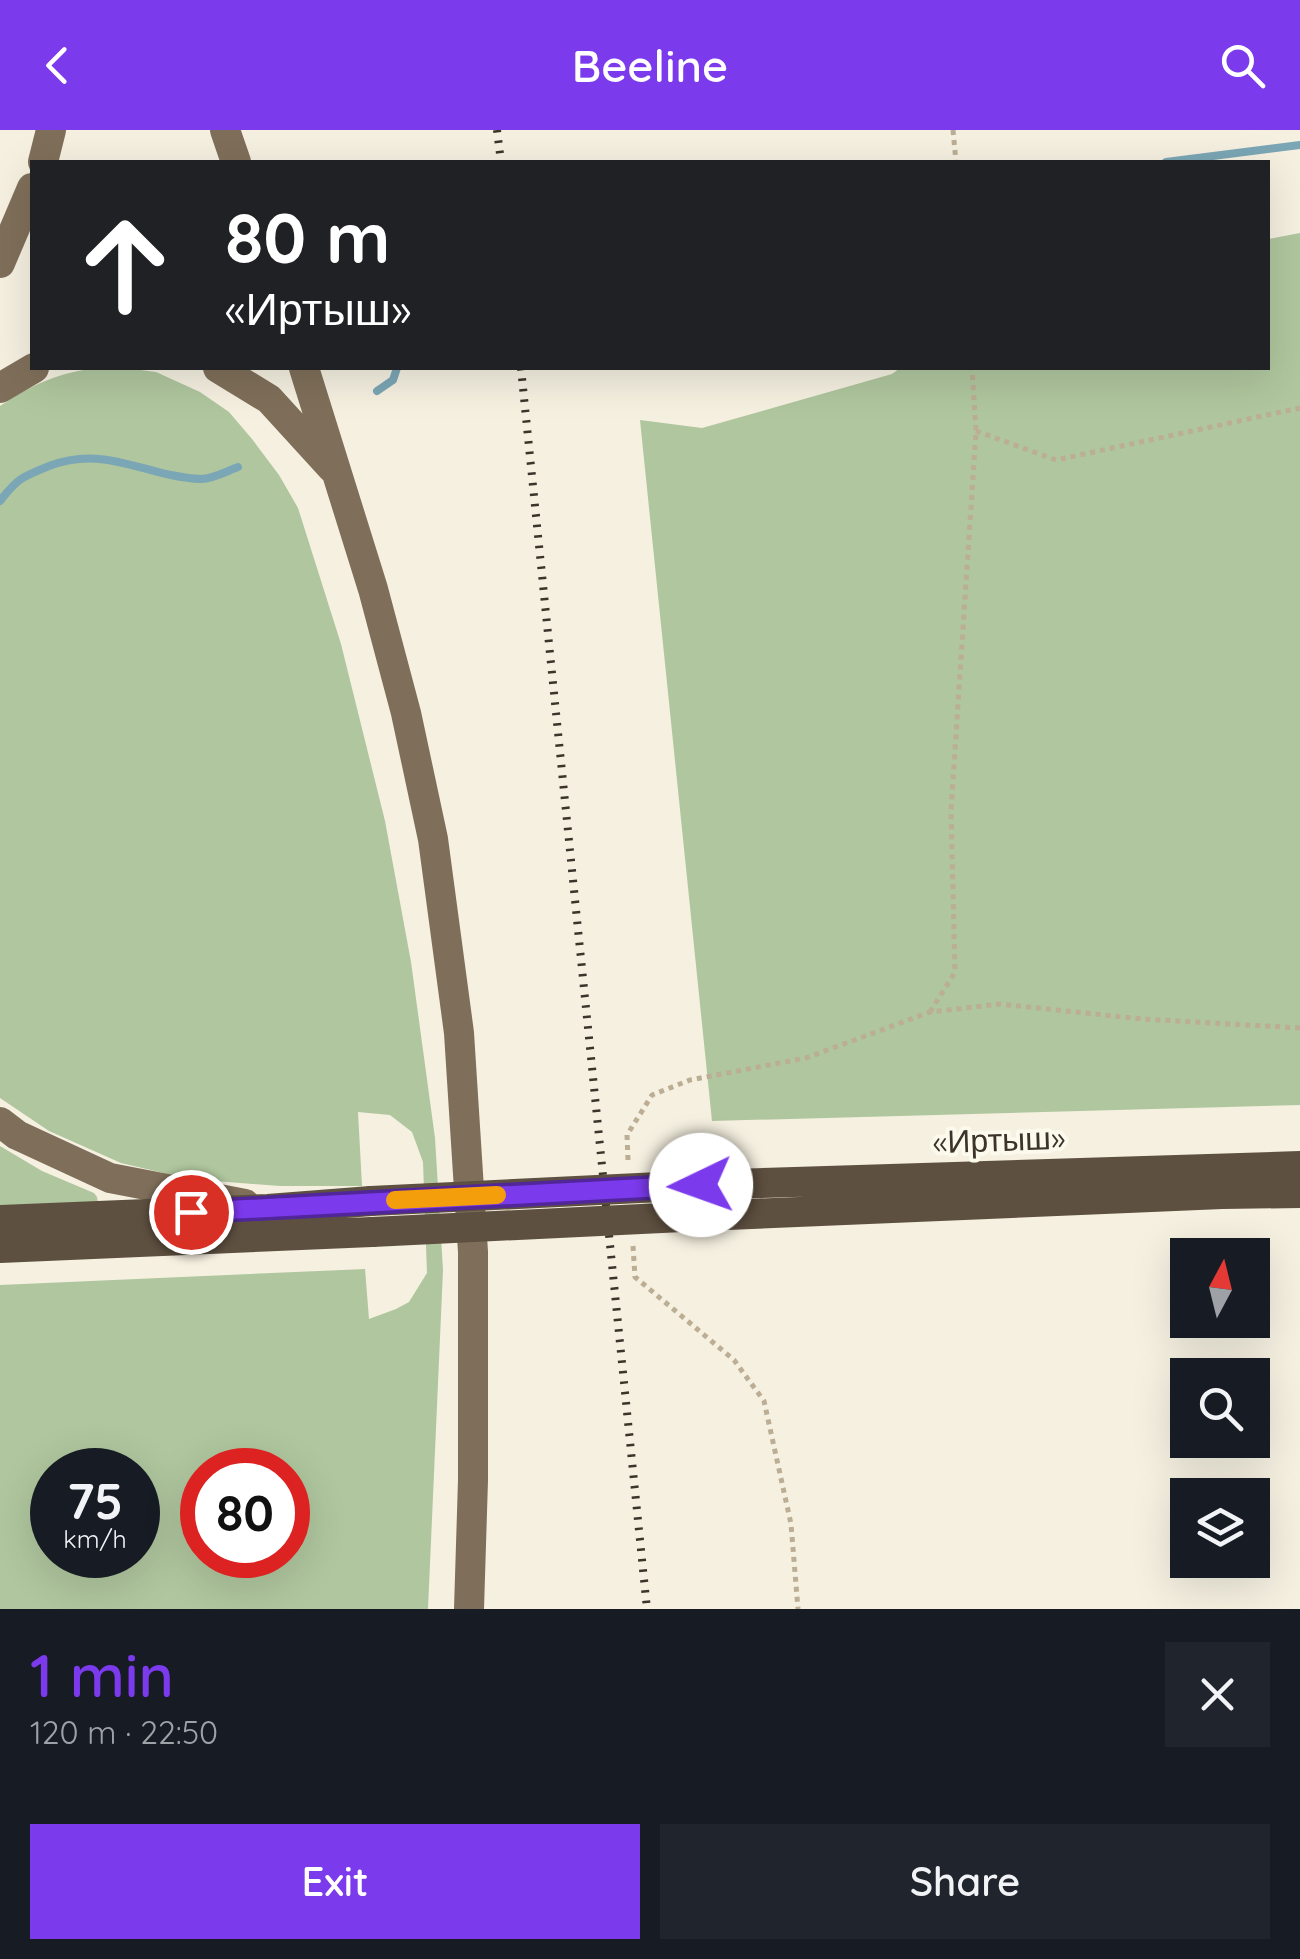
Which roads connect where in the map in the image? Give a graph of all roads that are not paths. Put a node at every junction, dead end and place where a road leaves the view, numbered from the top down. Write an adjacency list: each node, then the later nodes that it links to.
1 (52, 130): 3 (main road)
2 (225, 130): 4 (main road)
3 (44, 160)
4 (235, 160)
5 (30, 193): 6 (main road)
6 (0, 263)
7 (31, 370): 10 (main road)
8 (221, 370): 11 (main road)
9 (305, 370): 11 (main road)
10 (0, 388)
11 (338, 474): 20 (main road)
12 (0, 1122): 15 (main road)
13 (1300, 1166): 15 (highway, «Иртыш», bridge)
14 (1300, 1193): 17 (highway, «Иртыш», bridge)
15 (268, 1208): 16 (highway)
16 (0, 1220)
17 (130, 1243): 18 (highway); 19 (main road)
18 (0, 1248)
19 (0, 1263)
20 (469, 1609)

